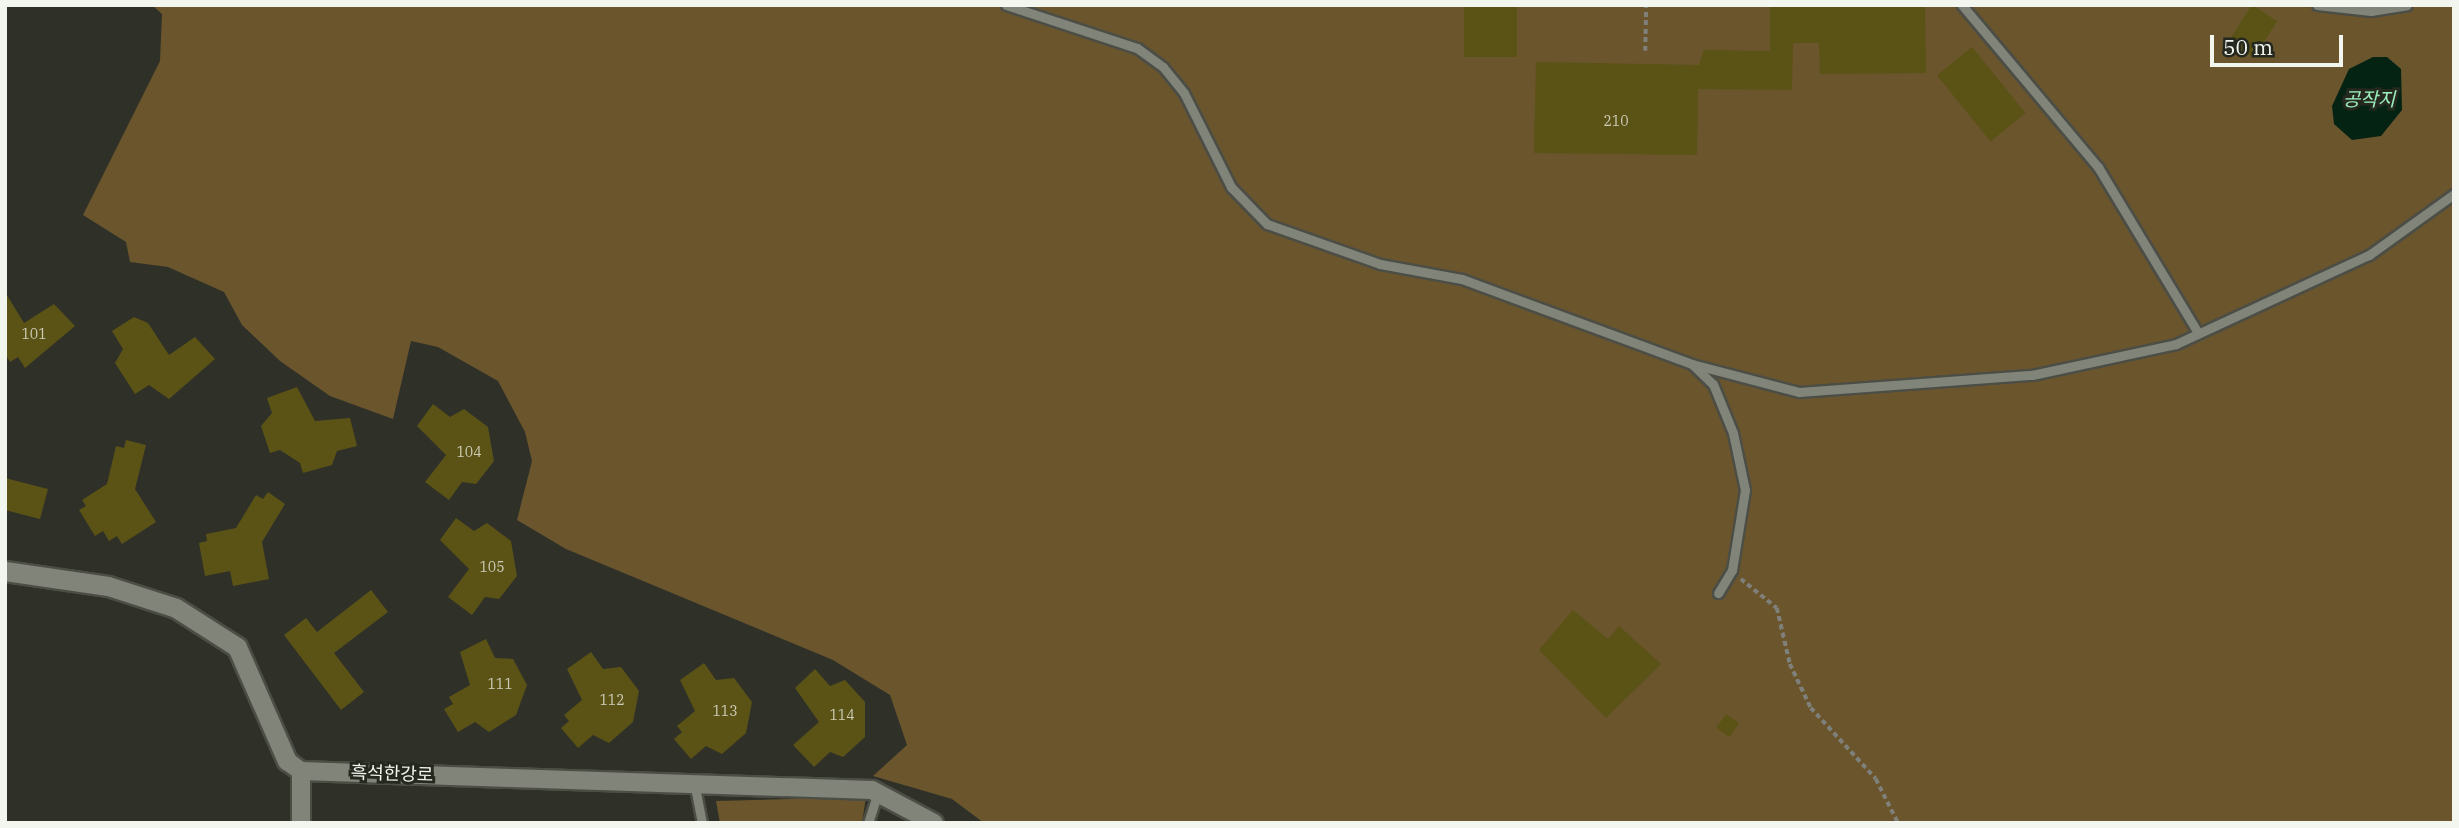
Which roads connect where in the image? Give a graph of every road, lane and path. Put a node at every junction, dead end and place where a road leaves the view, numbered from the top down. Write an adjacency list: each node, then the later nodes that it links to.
1 (1006, 5): 9 (lane)
2 (1646, 5): 6 (path)
3 (1962, 5): 8 (lane)
4 (2318, 5): 5 (lane)
5 (2407, 5)
6 (1645, 51)
7 (2454, 194): 8 (lane)
8 (2198, 333): 9 (lane)
9 (1692, 364): 10 (lane)
10 (1732, 570): 12 (lane); 20 (path)
11 (5, 571): 13 (street)
12 (1718, 593)
13 (294, 766): 14 (street, 흑석한강로); 16 (street)
14 (695, 787): 15 (street, 흑석한강로); 17 (lane)
15 (875, 791): 18 (lane); 19 (street)
16 (301, 823)
17 (702, 823)
18 (868, 823)
19 (934, 823)
20 (1898, 823)

